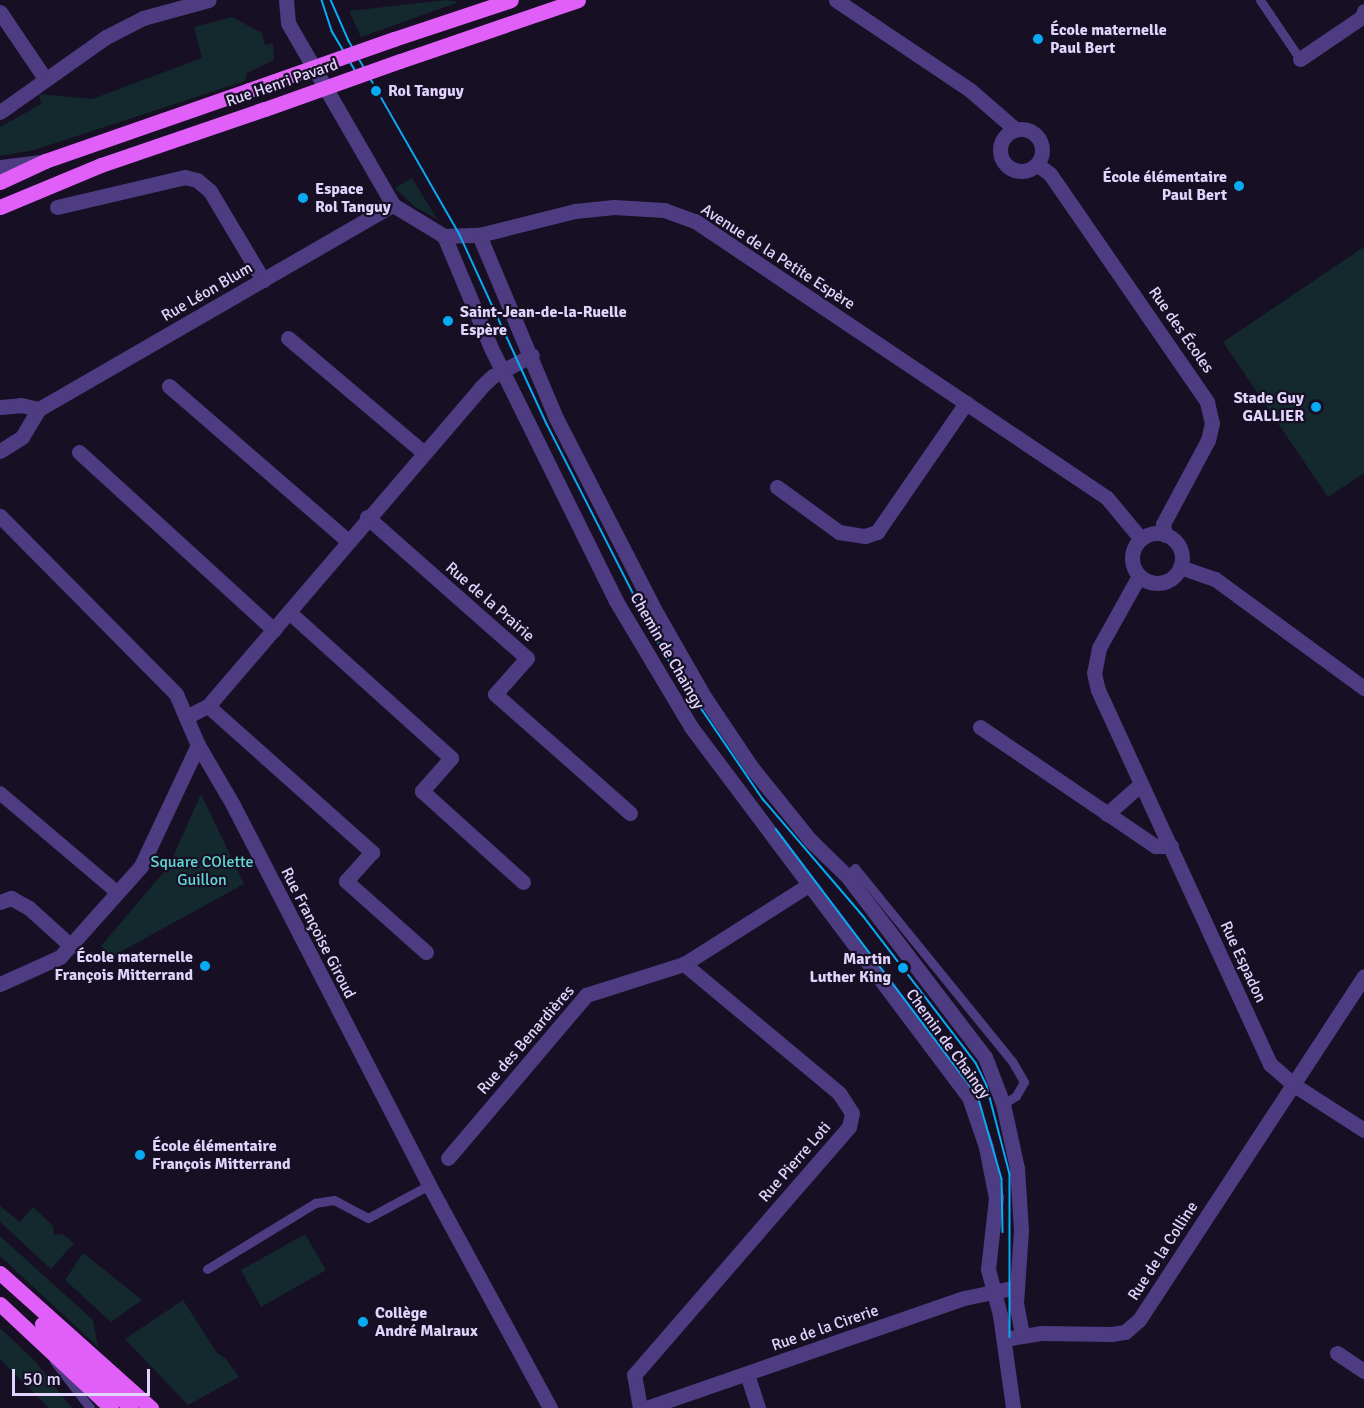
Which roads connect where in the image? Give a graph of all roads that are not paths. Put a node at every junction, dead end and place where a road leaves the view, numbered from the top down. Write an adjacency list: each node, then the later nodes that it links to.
1 (209, 0): 10 (street)
2 (286, 0): 17 (street)
3 (511, 0): 13 (main road, Rue Henri Pavard, bridge)
4 (578, 0): 18 (main road, Rue Henri Pavard, bridge)
5 (836, 0): 12 (street)
6 (1260, 0): 9 (lane)
7 (1364, 11): 9 (street)
8 (0, 12): 10 (street)
9 (1300, 59)
10 (45, 77): 11 (street)
11 (0, 112)
12 (1015, 129): 14 (street); 14 (street)
13 (45, 161): 15 (street); 16 (main road, Rue Henri Pavard)
14 (1037, 164): 36 (street, Rue des Écoles)
15 (0, 167)
16 (0, 182)
17 (393, 204): 21 (street); 22 (street, Rue Léon Blum)
18 (0, 207)
19 (57, 207): 22 (street)
20 (479, 235): 21 (street, Avenue de la Petite Espère); 24 (street, Chemin de Chaingy); 27 (street, Avenue de la Petite Espère)
21 (444, 236): 25 (street, Chemin de Chaingy)
22 (263, 280): 29 (street, Rue Léon Blum)
23 (288, 338): 32 (street)
24 (532, 355): 25 (street); 53 (street, Chemin de Chaingy)
25 (503, 370): 32 (street); 55 (street, Chemin de Chaingy)
26 (169, 386): 38 (street)
27 (966, 403): 33 (street); 37 (street, Avenue de la Petite Espère)
28 (0, 407): 29 (street)
29 (39, 409): 30 (street, Rue Léon Blum)
30 (0, 451)
31 (79, 452): 42 (street)
32 (424, 453): 35 (street)
33 (777, 487)
34 (0, 516): 45 (street, Rue Françoise Giroud)
35 (367, 517): 38 (street); 50 (street, Rue de la Prairie)
36 (1165, 535): 37 (street); 39 (street)
37 (1141, 539): 40 (street)
38 (347, 540): 41 (street)
39 (1180, 567): 40 (street); 43 (street)
40 (1139, 576): 48 (street, Rue Espadon)
41 (289, 612): 42 (street); 54 (street)
42 (274, 630): 44 (street)
43 (1364, 688)
44 (208, 706): 45 (street); 59 (street)
45 (186, 717): 47 (street, Rue Françoise Giroud)
46 (980, 727): 51 (street)
47 (198, 745): 56 (street); 67 (street, Rue Françoise Giroud)
48 (1141, 784): 51 (street); 52 (street, Rue Espadon)
49 (0, 793): 56 (street)
50 (630, 813)
51 (1107, 814): 52 (street)
52 (1171, 846): 63 (street, Rue Espadon)
53 (847, 876): 64 (street, Chemin de Chaingy); 64 (lane)
54 (523, 882)
55 (807, 886): 60 (street, Rue des Benardières); 72 (street, Chemin de Chaingy)
56 (118, 893): 58 (street)
57 (0, 902): 58 (street)
58 (70, 946): 62 (street)
59 (426, 952)
60 (684, 964): 66 (street, Rue des Benardières); 84 (street, Rue Pierre Loti)
61 (1364, 976): 63 (street, Rue de la Colline)
62 (0, 984)
63 (1294, 1085): 65 (street); 74 (street, Rue de la Colline)
64 (1003, 1104): 71 (street, Chemin de Chaingy)
65 (1364, 1130)
66 (448, 1158)
67 (429, 1185): 68 (lane); 83 (street, Rue Françoise Giroud)
68 (207, 1269)
69 (0, 1273): 82 (main road)
70 (0, 1285): 81 (main road)
71 (1017, 1287): 72 (street, Rue de la Cirerie); 74 (street, Chemin de Chaingy)
72 (993, 1293): 74 (street, Chemin de Chaingy); 78 (street, Rue de la Cirerie)
73 (0, 1304): 75 (main road)
74 (1012, 1337): 87 (street); 88 (street)
75 (48, 1351): 79 (lane); 80 (main road)
76 (1337, 1353): 77 (street)
77 (1364, 1371)
78 (747, 1374): 85 (street, Rue de la Cirerie); 86 (street)
79 (90, 1408)
80 (111, 1408)
81 (131, 1408)
82 (151, 1408)
83 (550, 1408)
84 (640, 1408)
85 (646, 1408)
86 (758, 1408)
87 (1013, 1408)
88 (1020, 1408)

